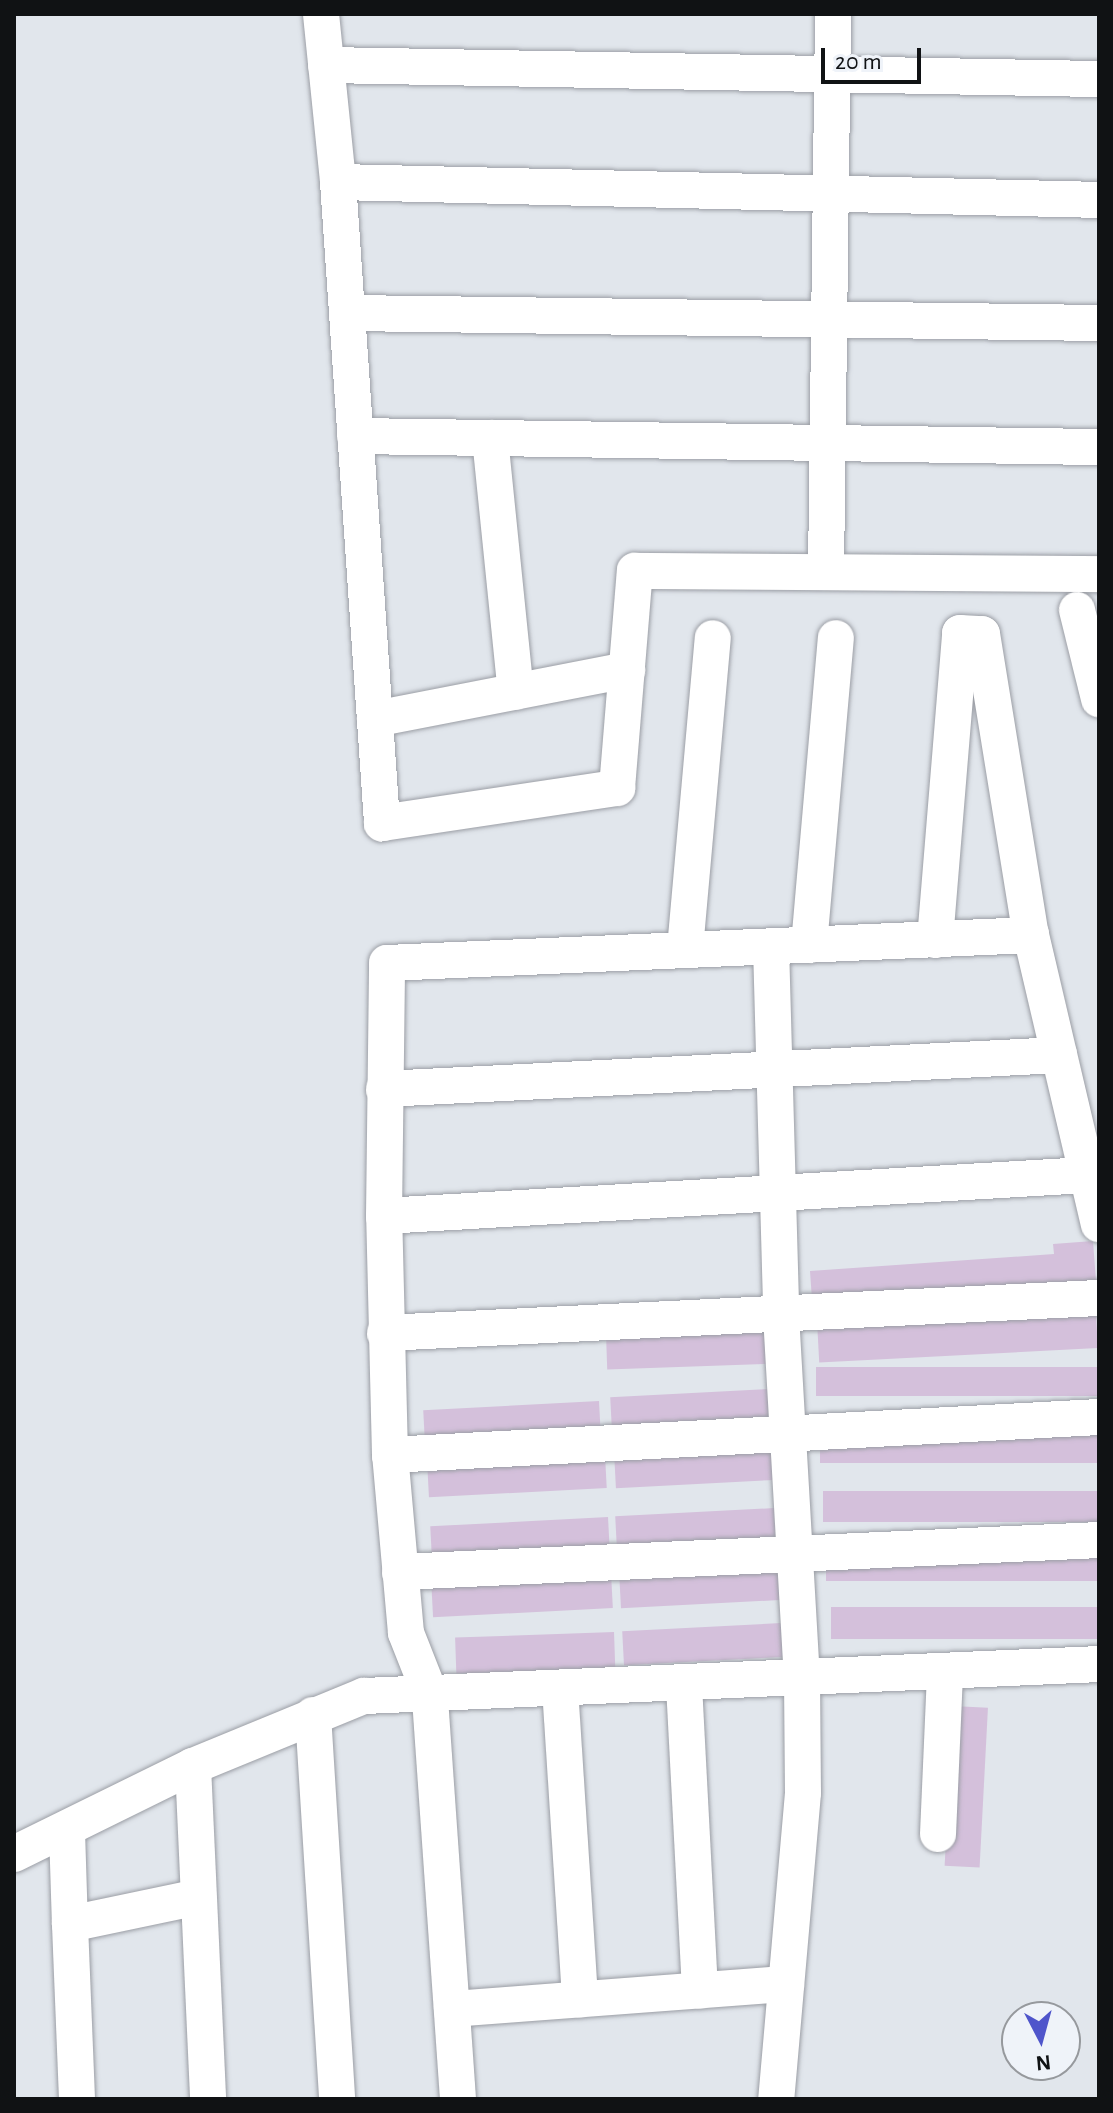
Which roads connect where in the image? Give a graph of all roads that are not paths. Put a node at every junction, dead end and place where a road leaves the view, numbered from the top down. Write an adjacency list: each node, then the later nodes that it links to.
1 (321, 14): 3 (street)
2 (833, 14): 4 (street)
3 (326, 65): 4 (street); 6 (street)
4 (832, 74): 5 (street); 7 (street)
5 (1099, 79)
6 (338, 182): 7 (street); 9 (street)
7 (830, 194): 8 (street); 10 (street)
8 (1099, 200)
9 (347, 313): 10 (street); 12 (street)
10 (829, 320): 11 (street); 14 (street)
11 (1099, 323)
12 (355, 436): 13 (street); 24 (street)
13 (490, 438): 14 (street); 22 (street)
14 (827, 443): 15 (street); 16 (street)
15 (1099, 447)
16 (826, 572): 17 (street); 21 (street)
17 (1099, 574)
18 (1077, 610): 23 (street)
19 (713, 638): 31 (street)
20 (836, 638): 29 (street)
21 (627, 670): 22 (street); 24 (street)
22 (516, 692): 24 (street)
23 (1099, 699)
24 (375, 719)
25 (948, 773): 26 (street); 26 (street); 28 (street)
26 (1005, 778): 27 (street)
27 (1031, 935): 28 (street); 32 (street)
28 (935, 940): 29 (street)
29 (809, 945): 30 (street)
30 (771, 946): 31 (street); 33 (street)
31 (685, 949): 34 (street)
32 (1059, 1055): 33 (street); 35 (street)
33 (774, 1073): 34 (street); 36 (street)
34 (384, 1089): 37 (street)
35 (1087, 1175): 36 (street); 38 (street)
36 (778, 1192): 37 (street); 40 (street)
37 (384, 1216): 41 (street)
38 (1099, 1224)
39 (1099, 1298): 40 (street)
40 (781, 1315): 41 (street); 43 (street)
41 (385, 1333): 44 (street)
42 (1099, 1417): 43 (street)
43 (788, 1434): 44 (street); 46 (street)
44 (390, 1455): 47 (street)
45 (1099, 1540): 46 (street)
46 (795, 1554): 47 (street); 50 (street)
47 (400, 1572): 53 (street)
48 (1099, 1664): 49 (street)
49 (945, 1672): 50 (street); 57 (street)
50 (802, 1679): 51 (street); 61 (street)
51 (684, 1685): 52 (street); 62 (street)
52 (560, 1688): 53 (street); 63 (street)
53 (430, 1694): 54 (street); 64 (street)
54 (313, 1715): 55 (street); 67 (street)
55 (193, 1766): 56 (street); 59 (street)
56 (67, 1831): 58 (street); 60 (street)
57 (938, 1834)
58 (14, 1854)
59 (198, 1897): 60 (street); 66 (street)
60 (70, 1924): 65 (street)
61 (786, 1984): 62 (street); 69 (street)
62 (700, 1991): 63 (street)
63 (580, 1999): 64 (street)
64 (452, 2009): 68 (street)
65 (77, 2099)
66 (208, 2099)
67 (337, 2099)
68 (458, 2099)
69 (776, 2099)

